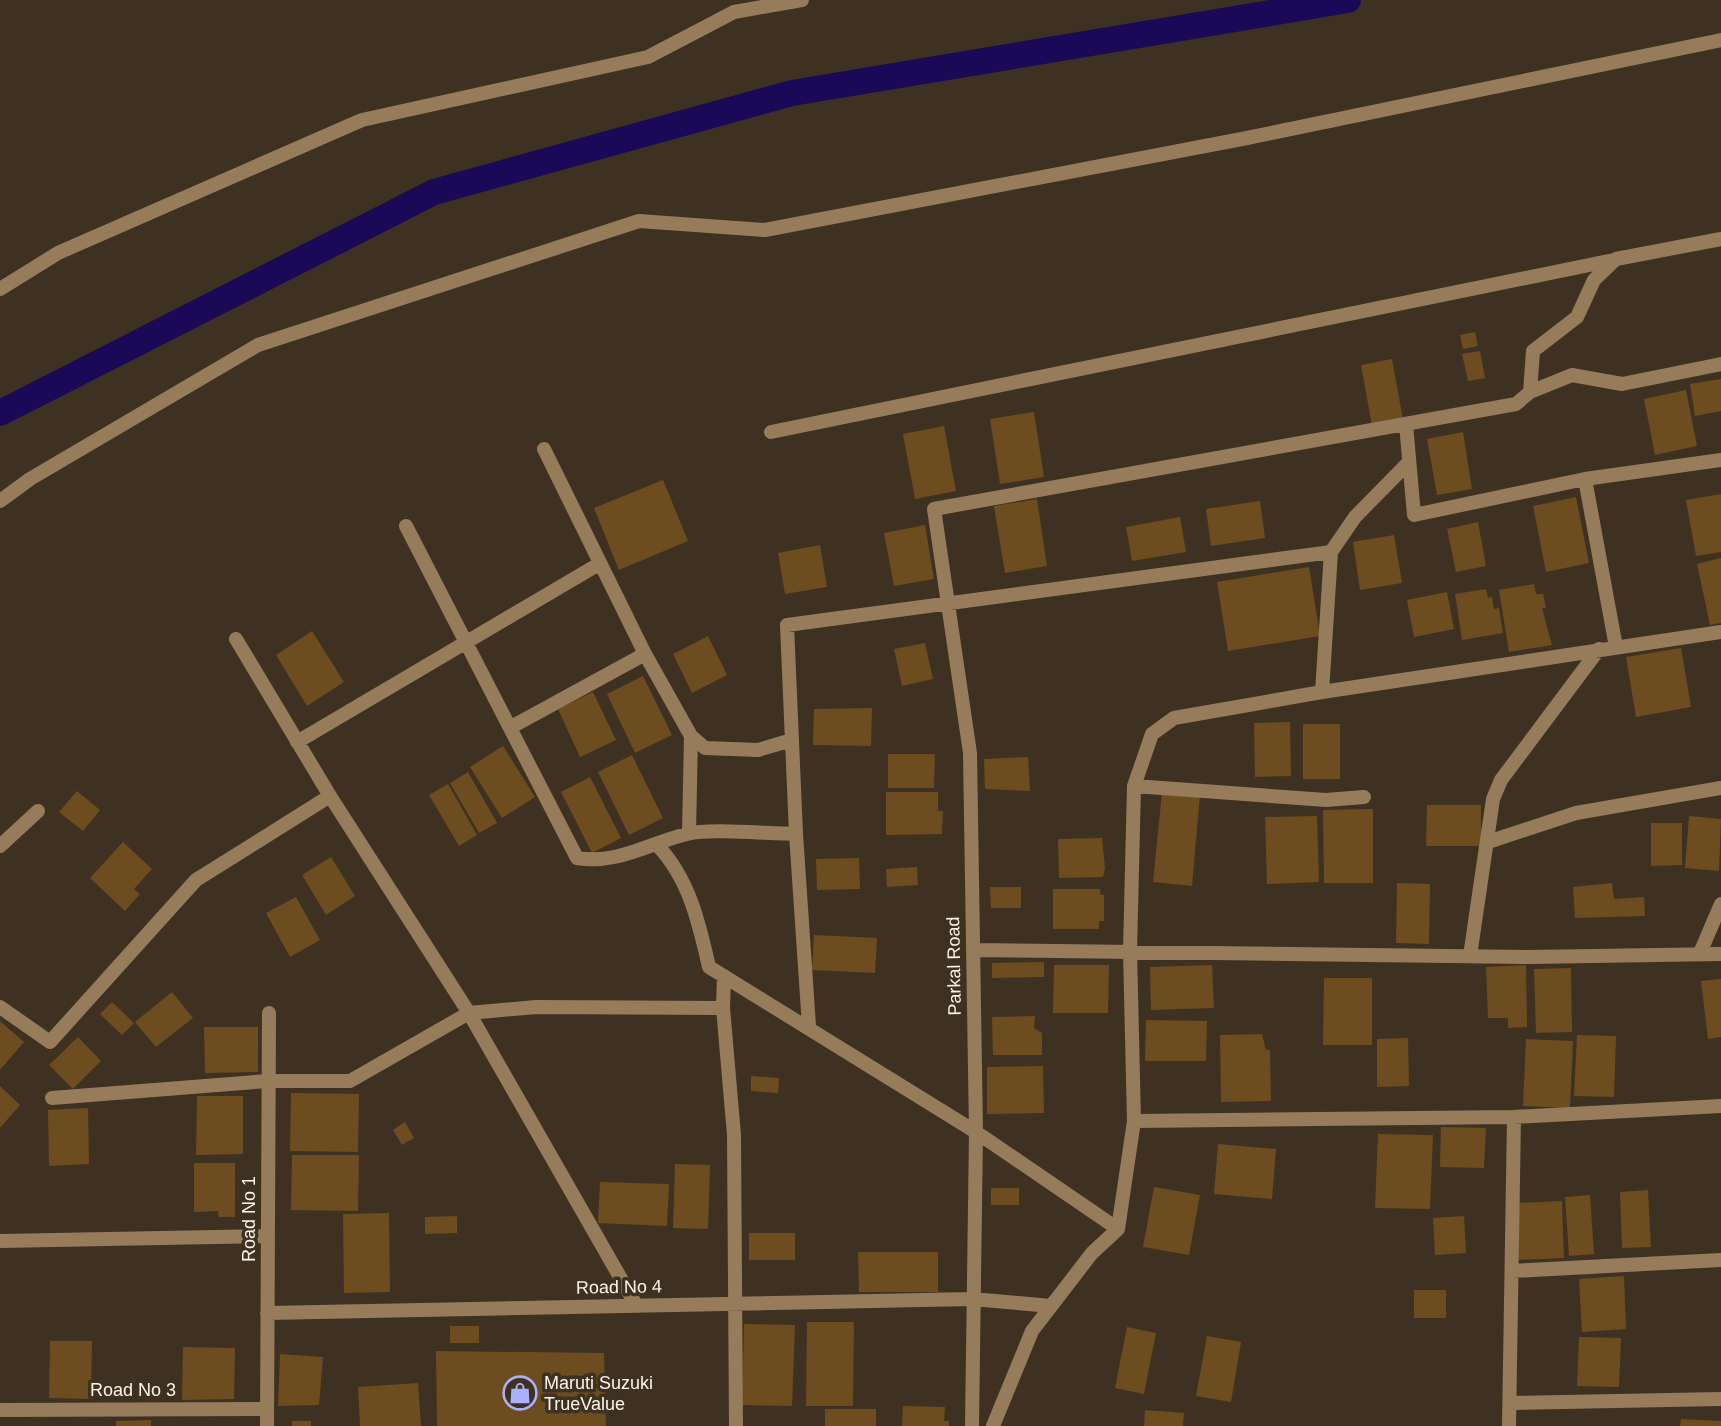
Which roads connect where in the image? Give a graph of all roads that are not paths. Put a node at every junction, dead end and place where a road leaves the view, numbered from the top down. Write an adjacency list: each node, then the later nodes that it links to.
1 (802, 0): 5 (street)
2 (1721, 40): 14 (street)
3 (1721, 239): 4 (street)
4 (1616, 259): 7 (street); 9 (street)
5 (0, 289)
6 (1721, 364): 7 (street)
7 (1530, 392): 8 (street)
8 (1406, 424): 12 (street); 18 (street, Parkal Road)
9 (771, 432)
10 (544, 449): 17 (street)
11 (1721, 460): 13 (street)
12 (1409, 462): 13 (street); 16 (street)
13 (1585, 479): 22 (street)
14 (0, 501)
15 (406, 526): 21 (street)
16 (1331, 552): 18 (street); 25 (street)
17 (599, 564): 21 (street); 24 (street)
18 (949, 602): 28 (street); 41 (street, Parkal Road)
19 (1721, 632): 22 (street)
20 (236, 639): 29 (street)
21 (467, 642): 26 (street); 29 (street)
22 (1616, 647): 23 (street)
23 (1600, 649): 25 (street); 37 (street)
24 (645, 654): 26 (street); 27 (street)
25 (1322, 692): 30 (street)
26 (510, 727): 38 (street)
27 (691, 736): 28 (street); 35 (street)
28 (792, 740): 36 (street)
29 (297, 742): 32 (street)
30 (1134, 786): 33 (street); 42 (street)
31 (1721, 788): 37 (street)
32 (330, 796): 47 (street); 50 (street)
33 (1364, 797)
34 (38, 811): 39 (street)
35 (689, 833): 36 (street); 38 (street)
36 (796, 834): 51 (street)
37 (1488, 842): 45 (street)
38 (657, 845): 46 (street)
39 (0, 846)
40 (1721, 904): 43 (street)
41 (973, 950): 42 (street); 57 (street, Parkal Road)
42 (1130, 951): 45 (street); 56 (street)
43 (1700, 953): 44 (street); 45 (street)
44 (1721, 954)
45 (1470, 956)
46 (724, 976): 48 (street); 51 (street)
47 (0, 1007)
48 (723, 1007): 50 (street); 64 (street)
49 (269, 1013): 52 (street, Road No 1)
50 (469, 1013): 52 (street); 65 (street)
51 (809, 1026): 57 (street)
52 (268, 1081): 53 (street); 59 (street, Road No 1)
53 (52, 1098)
54 (1721, 1106): 55 (street)
55 (1514, 1117): 56 (street); 62 (street)
56 (1134, 1121): 58 (street)
57 (976, 1132): 58 (street); 63 (street, Parkal Road)
58 (1118, 1229): 66 (street)
59 (268, 1236): 60 (street); 67 (street, Road No 1)
60 (0, 1241)
61 (1721, 1260): 62 (street)
62 (1512, 1271): 69 (street)
63 (972, 1299): 64 (street, Road No 4); 66 (street, Road No 4); 74 (street, Parkal Road)
64 (735, 1304): 65 (street, Road No 4); 73 (street)
65 (636, 1305): 67 (street, Road No 4)
66 (1051, 1306): 75 (street)
67 (267, 1313): 70 (street, Road No 1)
68 (1721, 1399): 69 (street)
69 (1510, 1403): 76 (street)
70 (267, 1409): 71 (street, Road No 3); 72 (street, Road No 1)
71 (0, 1410)
72 (267, 1426)
73 (736, 1426)
74 (972, 1426)
75 (993, 1426)
76 (1509, 1426)

